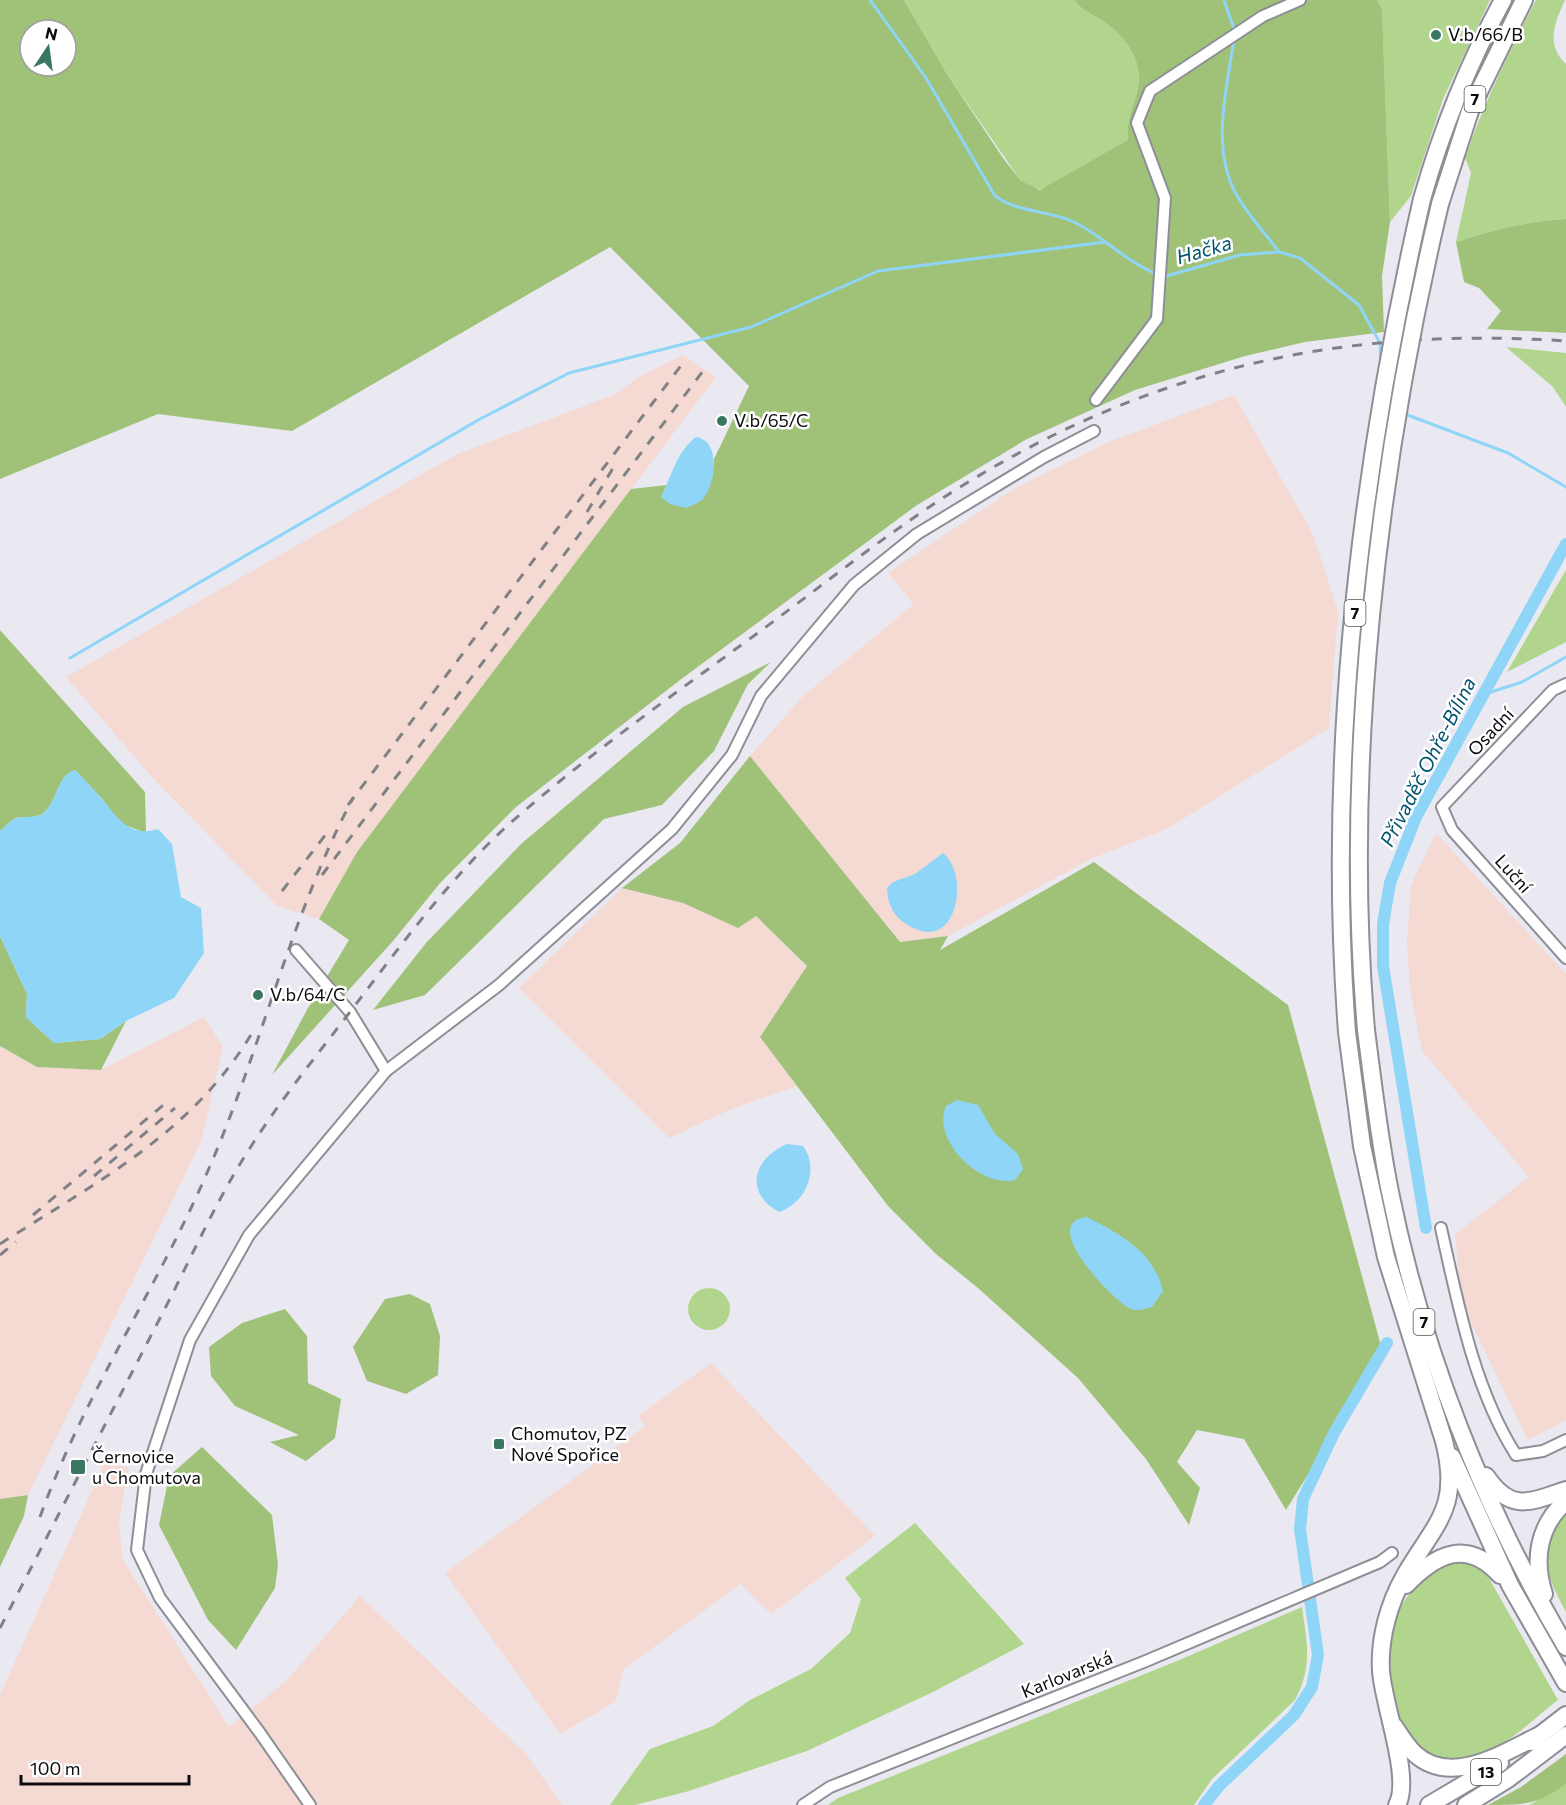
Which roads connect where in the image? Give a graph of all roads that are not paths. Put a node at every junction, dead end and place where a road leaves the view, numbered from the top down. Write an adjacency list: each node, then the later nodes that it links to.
1 (1300, 0): 4 (street)
2 (1503, 0): 12 (highway, 7, bridge)
3 (1524, 0): 14 (highway, 7, bridge)
4 (1096, 400)
5 (1094, 430): 10 (street)
6 (1566, 684): 7 (street, Osadní)
7 (1442, 807): 9 (street, Luční)
8 (296, 950): 10 (street)
9 (1566, 958)
10 (386, 1071): 27 (street)
11 (1441, 1228): 13 (street)
12 (1440, 1429): 18 (highway, 7); 19 (highway)
13 (1566, 1440)
14 (1468, 1447): 15 (highway); 20 (highway, 7)
15 (1566, 1490)
16 (1566, 1501): 20 (highway)
17 (1392, 1553): 28 (street, Karlovarská)
18 (1510, 1585): 19 (highway); 22 (highway, 7)
19 (1389, 1614): 24 (highway)
20 (1556, 1629): 21 (highway, 7)
21 (1566, 1647)
22 (1566, 1683)
23 (1566, 1715): 25 (highway, 13)
24 (1389, 1719): 25 (highway); 29 (highway)
25 (1540, 1735): 30 (highway, 13)
26 (1566, 1735): 31 (highway, 13)
27 (310, 1805)
28 (803, 1805)
29 (1397, 1805)
30 (1429, 1805)
31 (1466, 1805)

